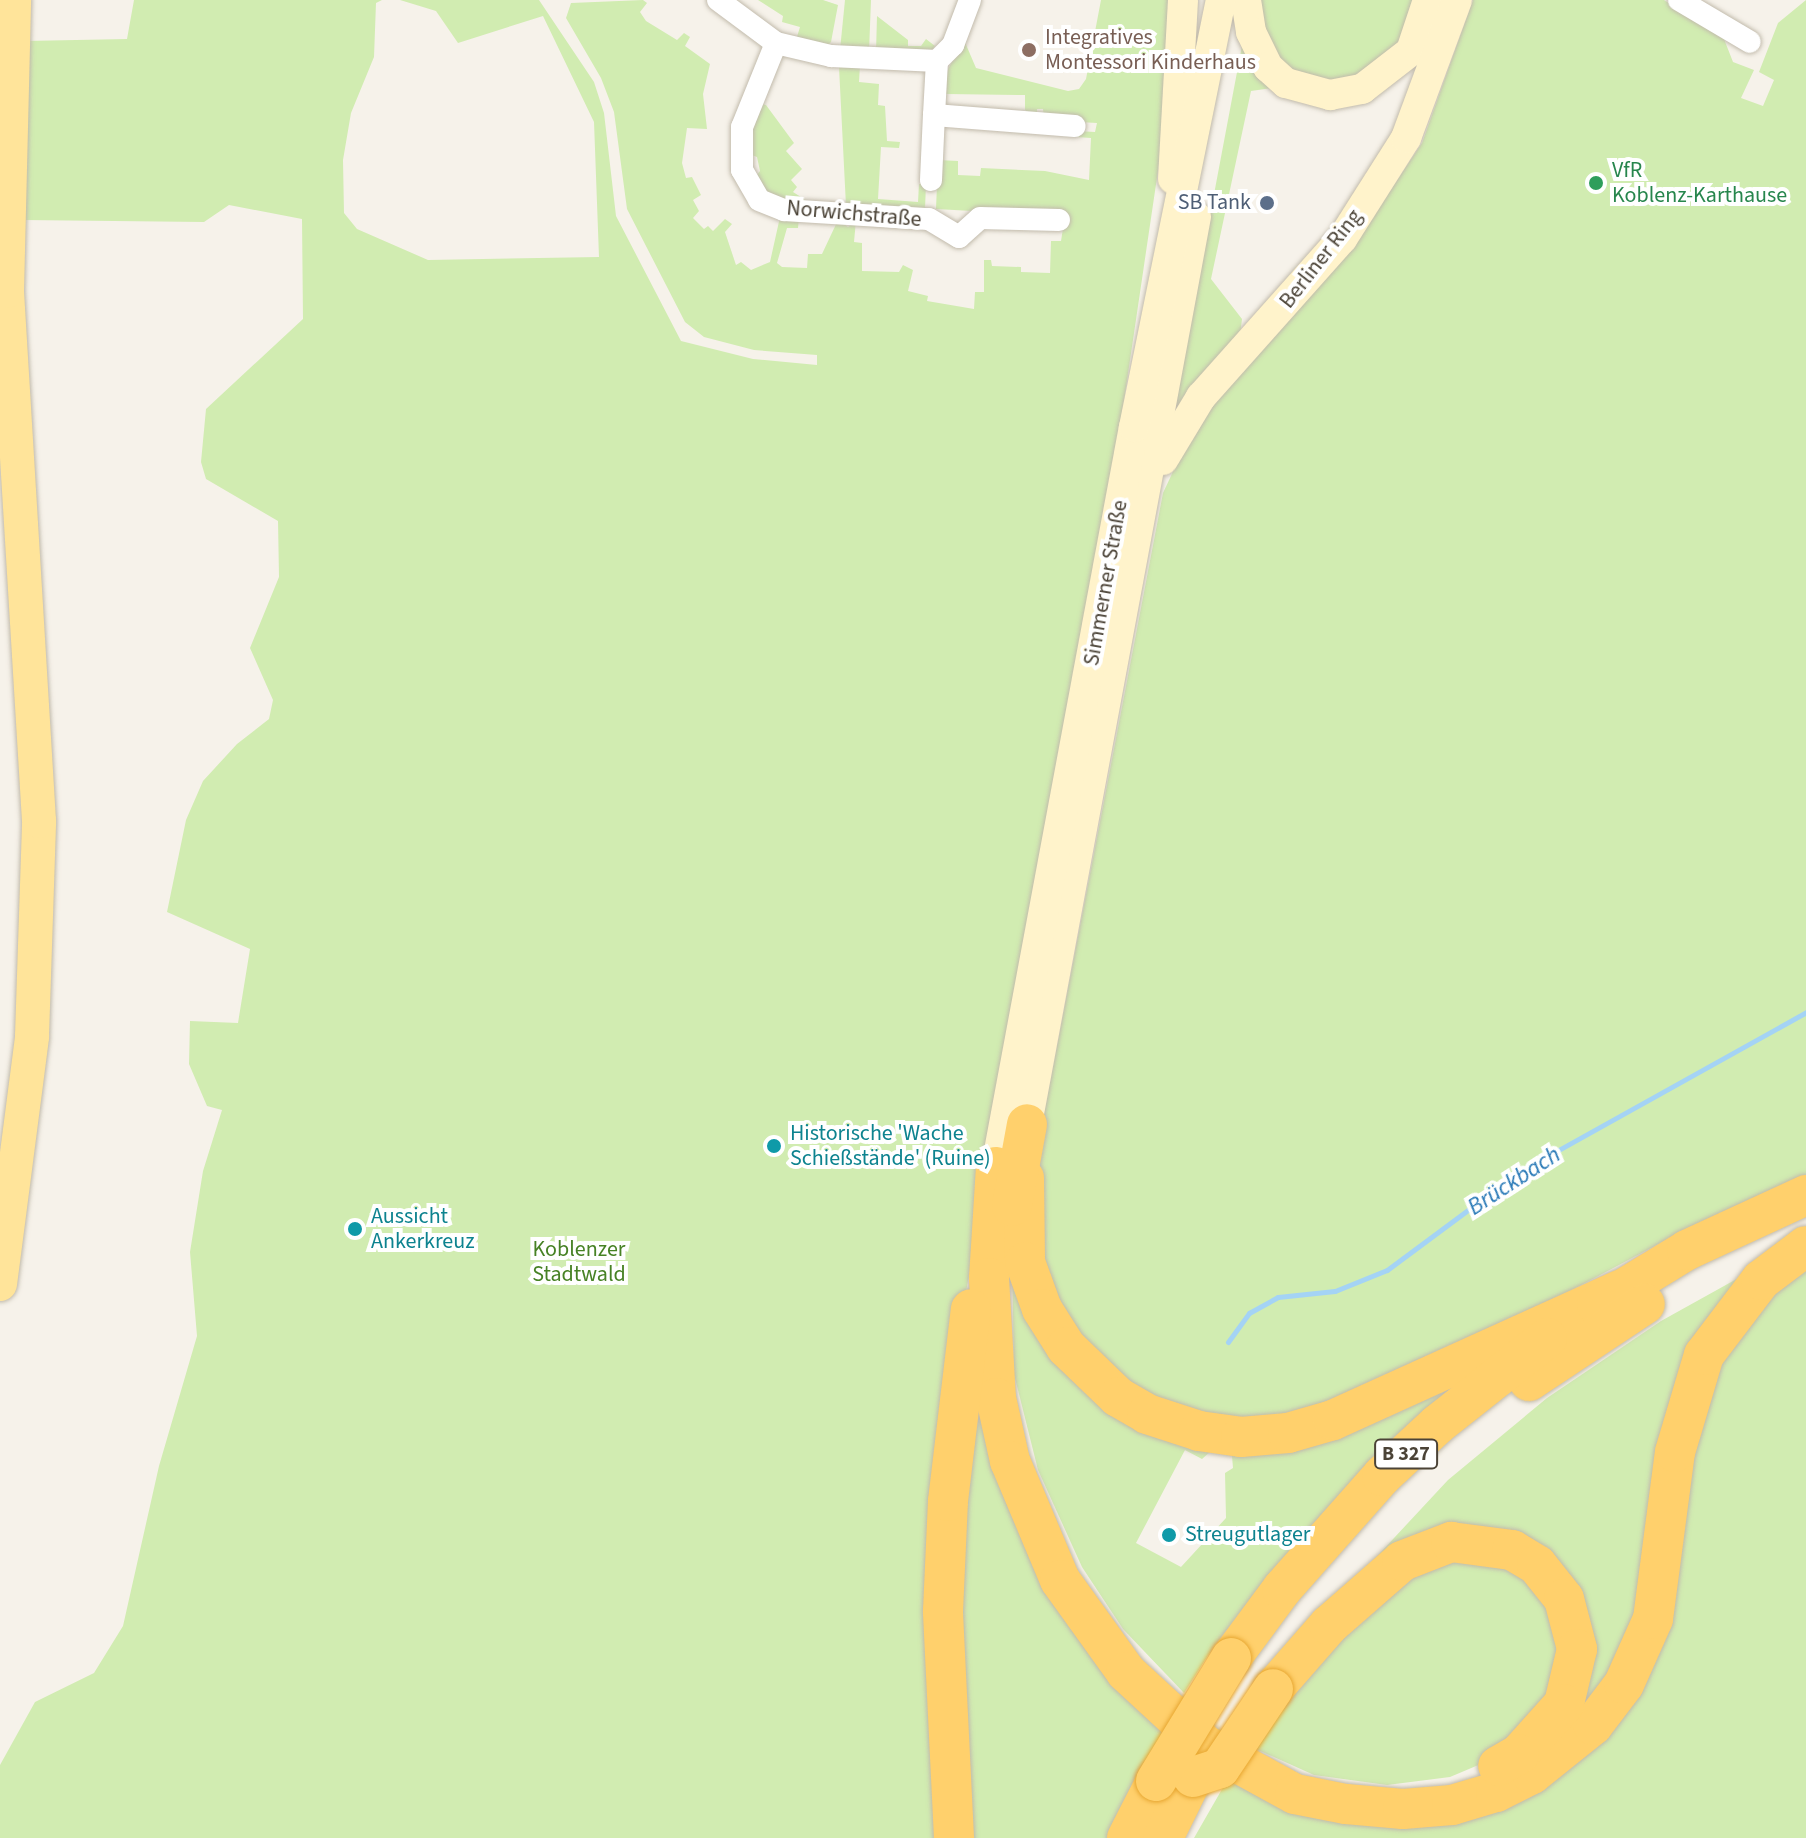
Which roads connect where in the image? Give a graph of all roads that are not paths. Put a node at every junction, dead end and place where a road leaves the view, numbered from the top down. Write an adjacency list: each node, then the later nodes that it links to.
1 (14, 0): 25 (main road)
2 (718, 0): 12 (street)
3 (970, 0): 13 (street)
4 (1183, 0): 18 (street)
5 (1221, 0): 18 (street, Simmerner Straße)
6 (1239, 0): 19 (street, Simmerner Straße)
7 (1246, 0): 8 (street)
8 (1428, 0)
9 (1457, 0): 19 (street, Berliner Ring)
10 (1679, 0): 11 (street)
11 (1750, 42)
12 (776, 43): 13 (street); 17 (street, Norwichstraße)
13 (937, 61): 14 (street)
14 (934, 115): 15 (street); 16 (street)
15 (1075, 126)
16 (931, 180)
17 (1059, 220)
18 (1168, 257): 21 (street, Simmerner Straße)
19 (1148, 494): 20 (street, Simmerner Straße)
20 (1027, 1124): 26 (highway); 27 (highway)
21 (996, 1167): 24 (highway); 29 (highway)
22 (1806, 1195): 26 (highway, B 327)
23 (1806, 1223): 27 (highway, B 327)
24 (1806, 1246)
25 (0, 1284)
26 (1620, 1290): 27 (highway, B 327)
27 (1254, 1675): 28 (highway, B 327)
28 (1177, 1786): 30 (highway, B 327); 31 (highway, B 327)
29 (954, 1838)
30 (1127, 1838)
31 (1163, 1838)

